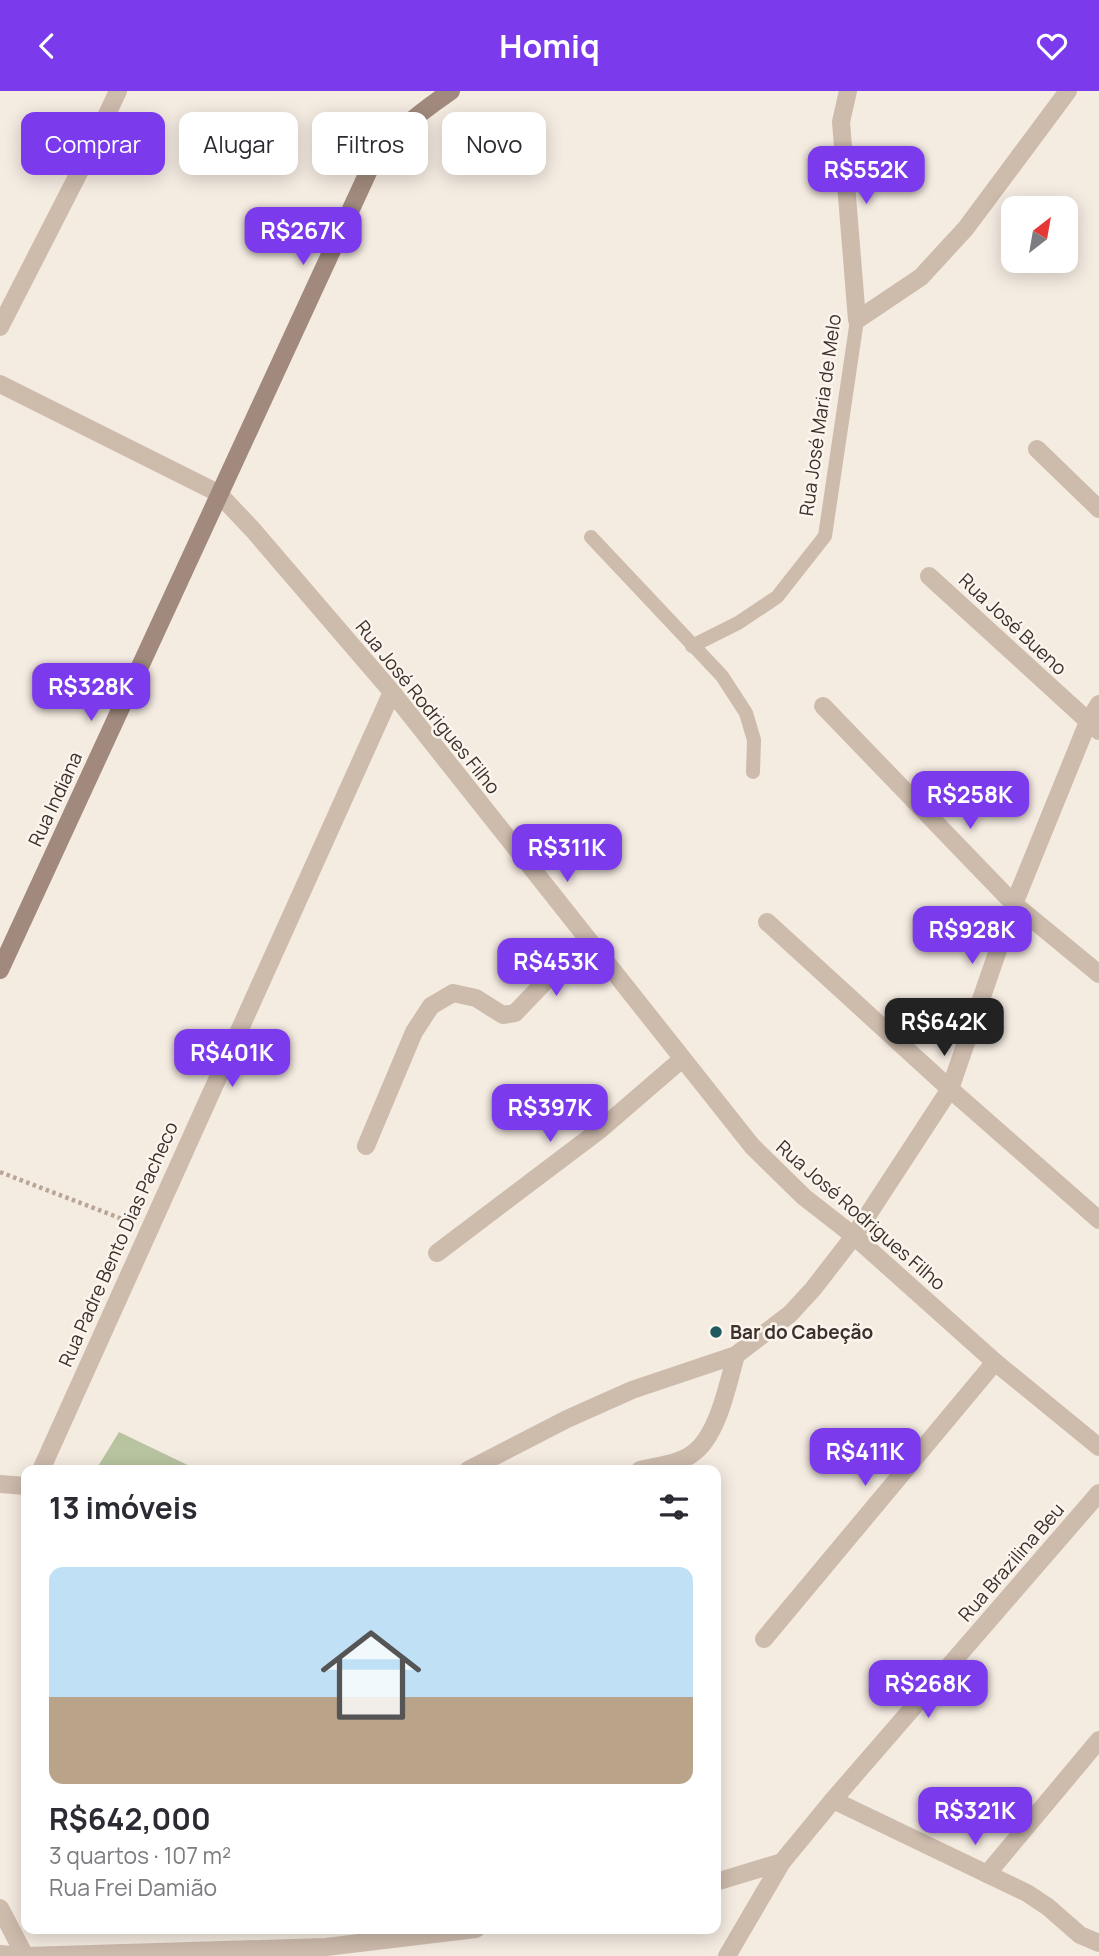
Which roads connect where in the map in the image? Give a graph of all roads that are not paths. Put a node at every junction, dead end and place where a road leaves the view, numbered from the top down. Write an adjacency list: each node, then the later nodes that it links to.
1 (118, 91): 6 (street)
2 (451, 91): 9 (street, Rua Indiana)
3 (848, 91): 5 (street, Rua José Maria de Melo)
4 (1068, 91): 5 (street)
5 (857, 320): 13 (lane, Rua José Maria de Melo)
6 (0, 327)
7 (0, 384): 9 (street, Rua José Rodrigues Filho)
8 (1037, 449): 10 (street)
9 (218, 493): 14 (street, Rua José Rodrigues Filho); 22 (street, Rua Indiana)
10 (1099, 509)
11 (591, 537): 13 (lane)
12 (929, 576): 17 (street, Rua José Bueno)
13 (692, 646): 18 (lane)
14 (391, 692): 21 (street, Rua José Rodrigues Filho); 33 (street, Rua Padre Bento Dias Pacheco)
15 (1099, 704): 17 (street)
16 (823, 706): 19 (street)
17 (1093, 727): 19 (street)
18 (753, 772)
19 (1014, 904): 23 (street); 25 (street)
20 (766, 922): 25 (street)
21 (586, 939): 24 (street, Rua José Rodrigues Filho); 26 (street)
22 (0, 970)
23 (1099, 974)
24 (681, 1060): 28 (street, Rua José Rodrigues Filho); 29 (street)
25 (950, 1090): 27 (street); 28 (street)
26 (366, 1146)
27 (1099, 1220)
28 (854, 1236): 30 (street); 31 (street, Rua José Rodrigues Filho)
29 (438, 1253)
30 (736, 1355): 34 (street); 35 (street)
31 (995, 1362): 32 (street, Rua José Rodrigues Filho); 39 (street)
32 (1099, 1447)
33 (43, 1465)
34 (478, 1465)
35 (658, 1465)
36 (0, 1483): 37 (street)
37 (21, 1485)
38 (1099, 1493): 41 (street, Rua Brazilina Beu)
39 (764, 1639)
40 (1099, 1740): 43 (street)
41 (833, 1800): 42 (street, Rua Brazilina Beu); 43 (street)
42 (782, 1862): 44 (street); 50 (street, Rua Brazilina Beu)
43 (987, 1874): 47 (street)
44 (721, 1880)
45 (0, 1908): 49 (street)
46 (434, 1934): 49 (street)
47 (1099, 1943)
48 (0, 1954): 49 (street)
49 (24, 1956)
50 (727, 1956)

